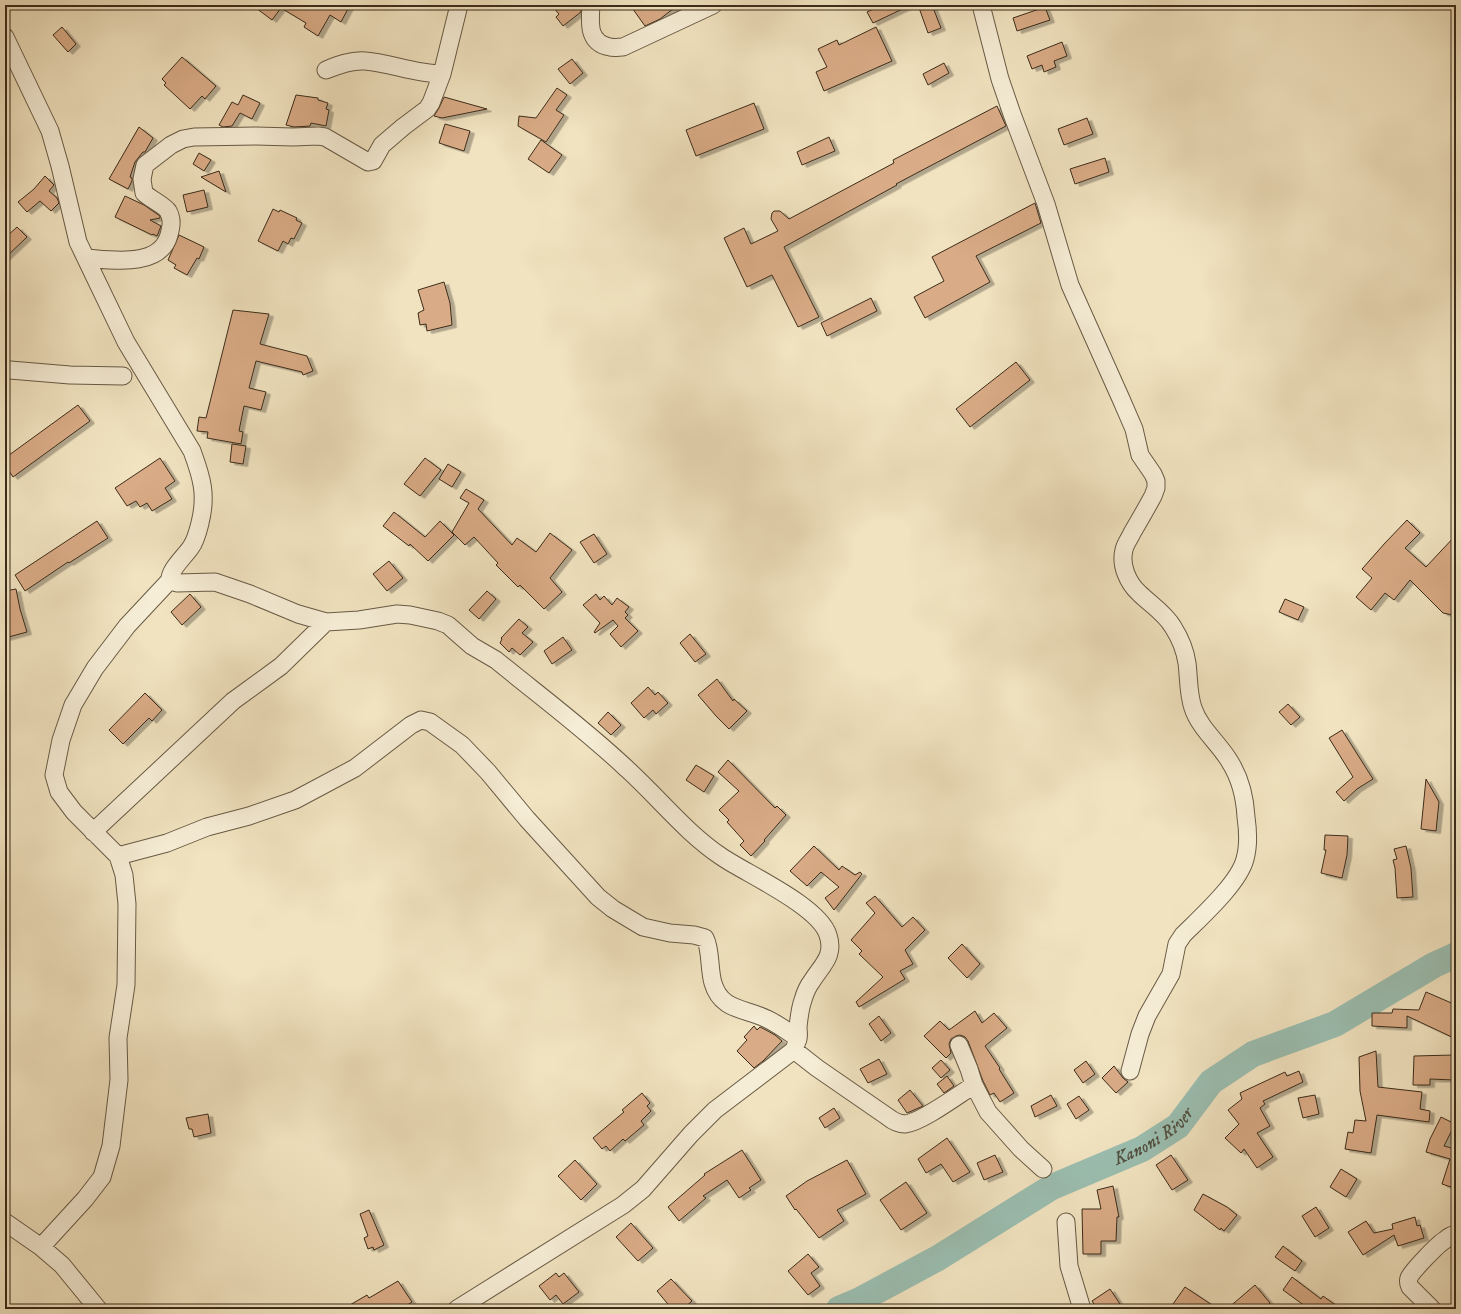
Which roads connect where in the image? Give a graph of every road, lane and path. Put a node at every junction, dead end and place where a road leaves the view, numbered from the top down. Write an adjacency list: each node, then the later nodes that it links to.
1 (459, 5): 7 (street)
2 (591, 5): 3 (street)
3 (713, 5)
4 (980, 5): 17 (street)
5 (5, 37): 8 (street)
6 (326, 70): 7 (street)
7 (442, 74): 8 (street)
8 (87, 258): 11 (street)
9 (5, 369): 10 (street)
10 (123, 376)
11 (170, 580): 12 (street); 13 (street)
12 (326, 622): 13 (street); 15 (street)
13 (93, 832): 14 (street)
14 (118, 856): 15 (street); 23 (street)
15 (796, 1044): 18 (street); 25 (street)
16 (959, 1045): 18 (street)
17 (1130, 1071)
18 (974, 1085): 19 (street)
19 (1043, 1169)
20 (5, 1222): 23 (street)
21 (1066, 1222): 26 (street)
22 (1456, 1234): 27 (street)
23 (41, 1247): 24 (street)
24 (98, 1309)
25 (457, 1309)
26 (1082, 1309)
27 (1432, 1309)

